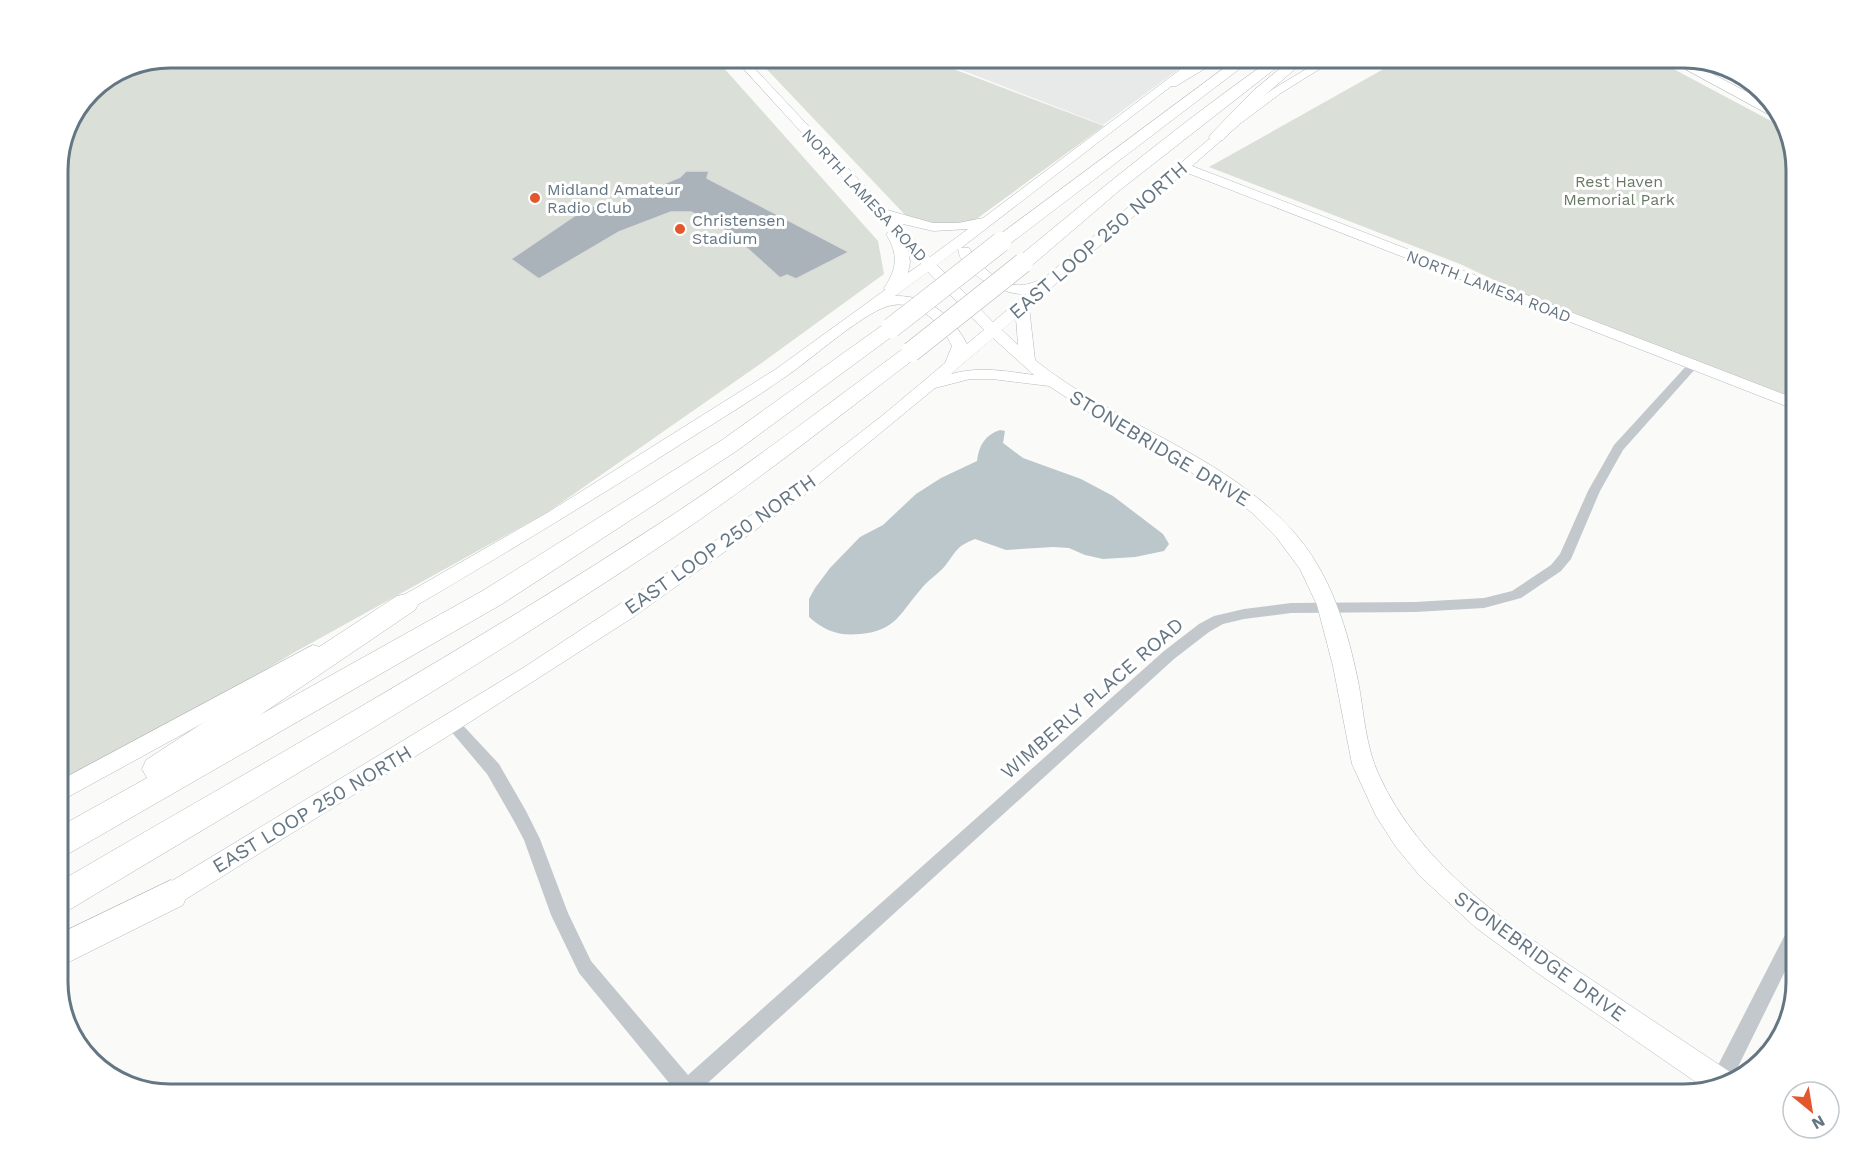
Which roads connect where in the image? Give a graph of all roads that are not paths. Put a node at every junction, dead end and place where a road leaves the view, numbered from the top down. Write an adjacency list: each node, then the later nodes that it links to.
1 (748, 68): 13 (main road, NORTH LAMESA ROAD)
2 (1190, 68): 9 (main road)
3 (1198, 68): 9 (highway)
4 (1233, 68): 32 (highway, bridge)
5 (1268, 68): 33 (highway, bridge)
6 (1289, 68): 11 (highway)
7 (1316, 68): 11 (main road, EAST LOOP 250 NORTH)
8 (1691, 68): 10 (highway)
9 (1171, 83): 14 (main road)
10 (1763, 106)
11 (1217, 137): 12 (main road, EAST LOOP 250 NORTH)
12 (1182, 166): 16 (main road, EAST LOOP 250 NORTH); 22 (main road, NORTH LAMESA ROAD)
13 (880, 211): 14 (main road); 15 (main road, NORTH LAMESA ROAD); 17 (main road)
14 (988, 220): 15 (main road); 16 (main road)
15 (929, 264): 17 (main road); 20 (main road, NORTH LAMESA ROAD)
16 (1049, 282): 18 (main road, EAST LOOP 250 NORTH)
17 (881, 299): 19 (main road)
18 (1022, 307): 20 (main road, EAST LOOP 250 NORTH); 21 (main road)
19 (854, 319): 23 (main road); 27 (main road)
20 (993, 331): 21 (main road, STONEBRIDGE DRIVE); 23 (main road, EAST LOOP 250 NORTH)
21 (1027, 361): 24 (main road, STONEBRIDGE DRIVE)
22 (1693, 365): 26 (main road, NORTH LAMESA ROAD); 28 (street, WIMBERLY PLACE ROAD)
23 (946, 372): 25 (main road, EAST LOOP 250 NORTH)
24 (1052, 382): 25 (main road); 28 (main road, STONEBRIDGE DRIVE)
25 (931, 384): 29 (main road, EAST LOOP 250 NORTH)
26 (1785, 401)
27 (406, 603): 30 (main road); 31 (highway)
28 (1328, 608): 39 (main road, STONEBRIDGE DRIVE); 41 (street, WIMBERLY PLACE ROAD)
29 (452, 723): 34 (main road, EAST LOOP 250 NORTH); 40 (street)
30 (68, 787)
31 (68, 819)
32 (68, 838)
33 (68, 894)
34 (171, 895): 35 (highway); 37 (main road, EAST LOOP 250 NORTH)
35 (68, 946)
36 (1786, 951): 38 (street)
37 (68, 958)
38 (1724, 1077)
39 (1714, 1080)
40 (682, 1084)
41 (698, 1084)

